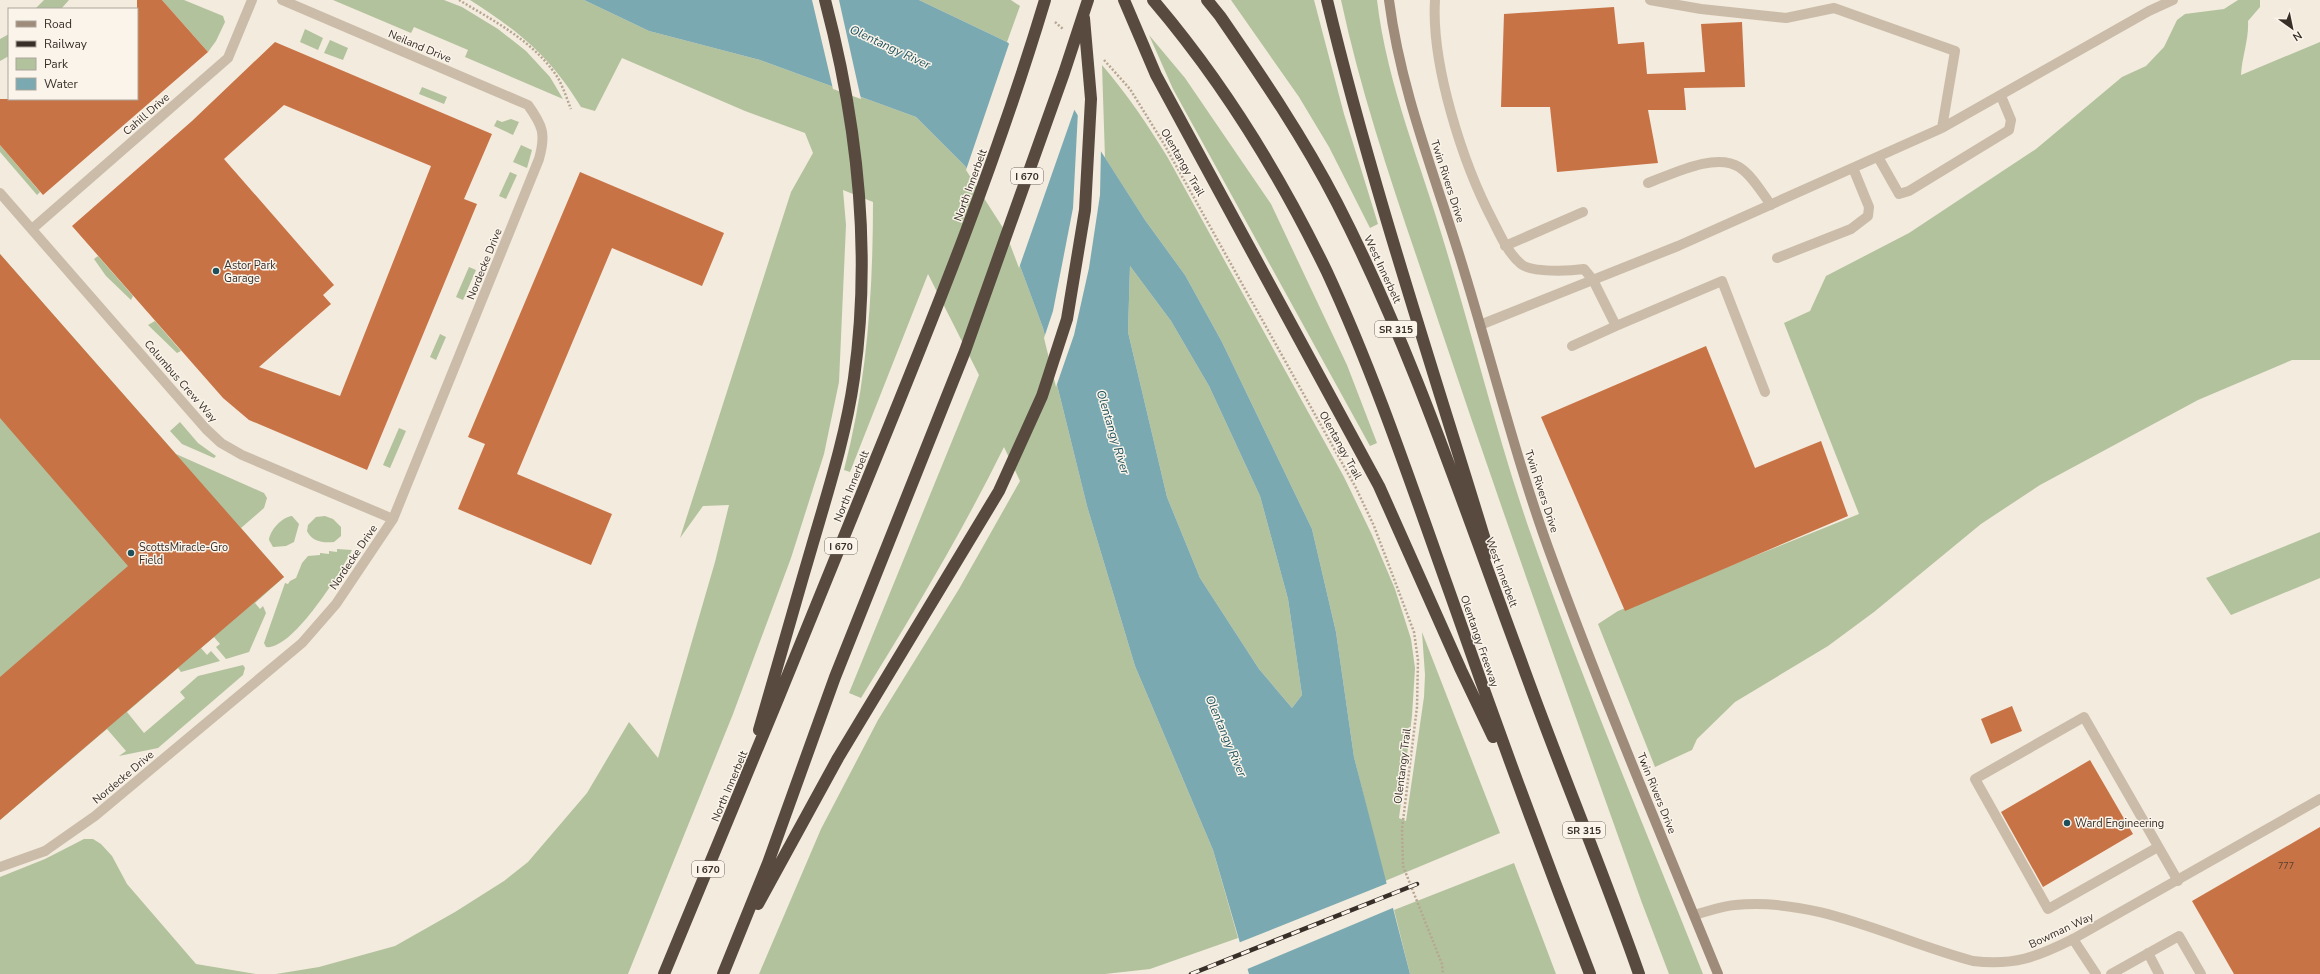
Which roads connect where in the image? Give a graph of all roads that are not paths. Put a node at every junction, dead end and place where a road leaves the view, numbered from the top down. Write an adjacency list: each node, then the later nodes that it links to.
1 (252, 0): 24 (street, Cahill Drive)
2 (282, 0): 16 (street, Neiland Drive)
3 (825, 0): 34 (highway)
4 (1045, 0): 34 (highway, North Innerbelt / I 670)
5 (1083, 0): 42 (highway)
6 (1088, 0): 42 (highway, I 670)
7 (1124, 0): 35 (highway)
8 (1153, 0): 35 (highway, Olentangy Freeway)
9 (1207, 0): 33 (highway, West Innerbelt / SR 315)
10 (1327, 0): 33 (highway)
11 (1389, 0): 28 (main road, Twin Rivers Drive)
12 (1435, 0): 25 (street)
13 (1650, 0): 17 (street)
14 (2173, 0): 15 (street)
15 (2001, 96): 17 (street); 18 (street)
16 (541, 123): 32 (street, Nordecke Drive)
17 (1942, 128): 18 (street)
18 (1878, 157): 19 (street)
19 (1853, 168): 22 (street); 26 (street)
20 (1648, 183): 22 (street)
21 (0, 193): 24 (street, Columbus Crew Way)
22 (1771, 205): 27 (street)
23 (1583, 212): 25 (street)
24 (32, 229): 32 (street, Columbus Crew Way)
25 (1506, 246): 27 (street)
26 (1777, 258)
27 (1593, 280): 28 (street); 29 (street)
28 (1480, 325): 40 (main road, Twin Rivers Drive)
29 (1616, 326): 30 (street); 31 (street)
30 (1572, 346)
31 (1765, 392)
32 (393, 519): 38 (street, Nordecke Drive)
33 (1530, 686): 47 (highway, SR 315)
34 (741, 792): 44 (highway, North Innerbelt / I 670)
35 (1520, 792): 46 (highway, Olentangy Freeway)
36 (2320, 799): 39 (street, Bowman Way)
37 (2158, 847): 37 (street); 39 (street)
38 (0, 867)
39 (2178, 881): 41 (street, Bowman Way)
40 (1694, 915): 41 (street, Bowman Way); 48 (main road, Twin Rivers Drive)
41 (2073, 939): 49 (street)
42 (734, 948): 45 (highway, I 670)
43 (2148, 953): 50 (street); 51 (street); 52 (street)
44 (664, 974)
45 (723, 974)
46 (1590, 974)
47 (1639, 974)
48 (1718, 974)
49 (2096, 974)
50 (2111, 974)
51 (2160, 974)
52 (2201, 974)

